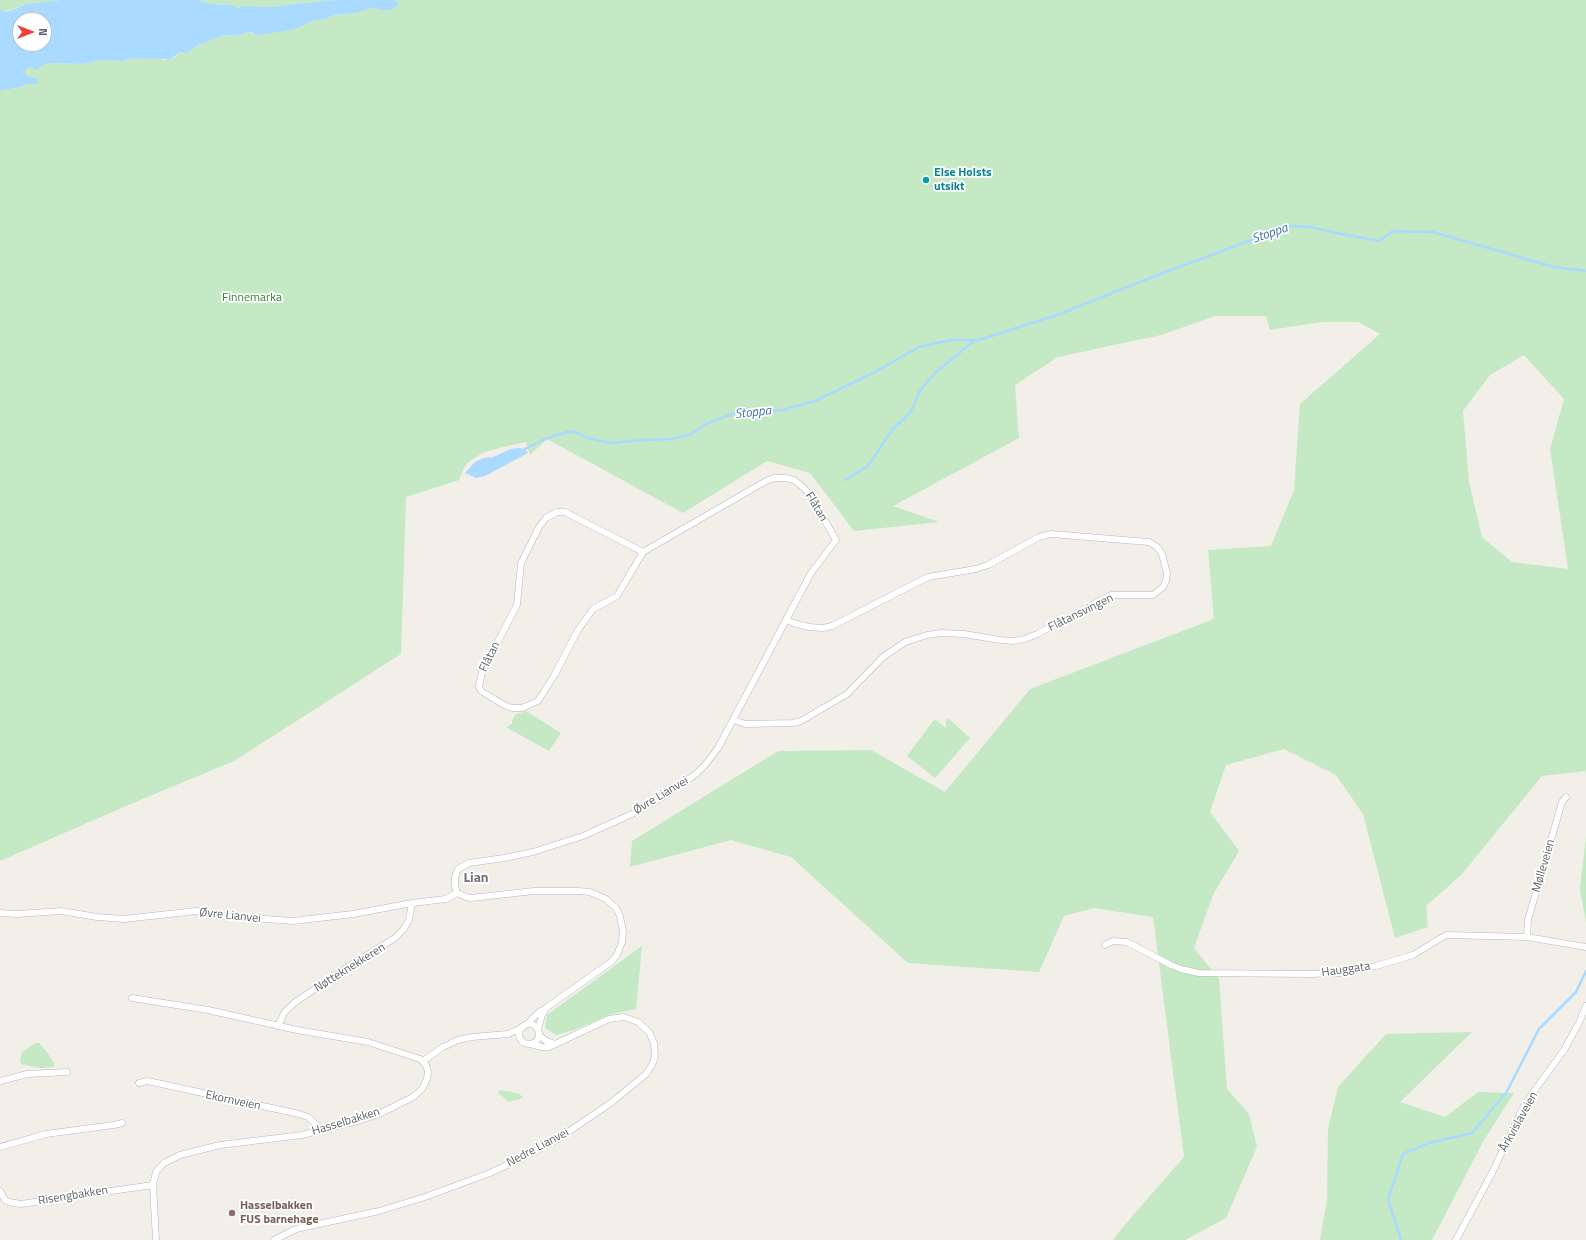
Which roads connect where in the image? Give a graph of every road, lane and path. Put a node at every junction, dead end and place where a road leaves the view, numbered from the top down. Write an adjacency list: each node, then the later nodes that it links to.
1 (836, 540): 2 (street, Flåtan); 3 (street, Øvre Lianvei)
2 (643, 552): 2 (street, Flåtan)
3 (786, 619): 4 (street, Øvre Lianvei); 4 (street, Flåtansvingen)
4 (733, 720): 6 (street, Øvre Lianvei)
5 (1566, 797): 9 (street, Mølleveien)
6 (457, 892): 7 (street, Øvre Lianvei); 14 (street)
7 (412, 903): 8 (street, Øvre Lianvei); 15 (street, Nøtteknekkeren)
8 (0, 913)
9 (1527, 937): 10 (street, Hauggata); 11 (street, Hauggata)
10 (1105, 945)
11 (1586, 947)
12 (132, 998): 15 (street)
13 (1586, 1006): 33 (street, Årkvislaveien)
14 (546, 1008): 16 (street); 17 (street)
15 (278, 1026): 22 (street)
16 (524, 1026): 17 (street); 18 (street); 19 (street)
17 (539, 1032): 20 (street); 21 (street)
18 (508, 1034): 19 (street); 22 (street)
19 (522, 1041): 20 (street)
20 (530, 1044): 21 (street, Nedre Lianvei)
21 (556, 1044): 32 (street, Nedre Lianvei)
22 (423, 1061): 27 (street, Hasselbakken)
23 (68, 1072): 24 (street)
24 (0, 1081)
25 (139, 1083): 27 (street, Ekornveien)
26 (122, 1122): 28 (street)
27 (322, 1130): 29 (street, Hasselbakken)
28 (0, 1147)
29 (152, 1184): 30 (street, Risengbakken); 31 (street, Hasselbakken)
30 (0, 1191)
31 (156, 1240)
32 (274, 1240)
33 (1456, 1240)

